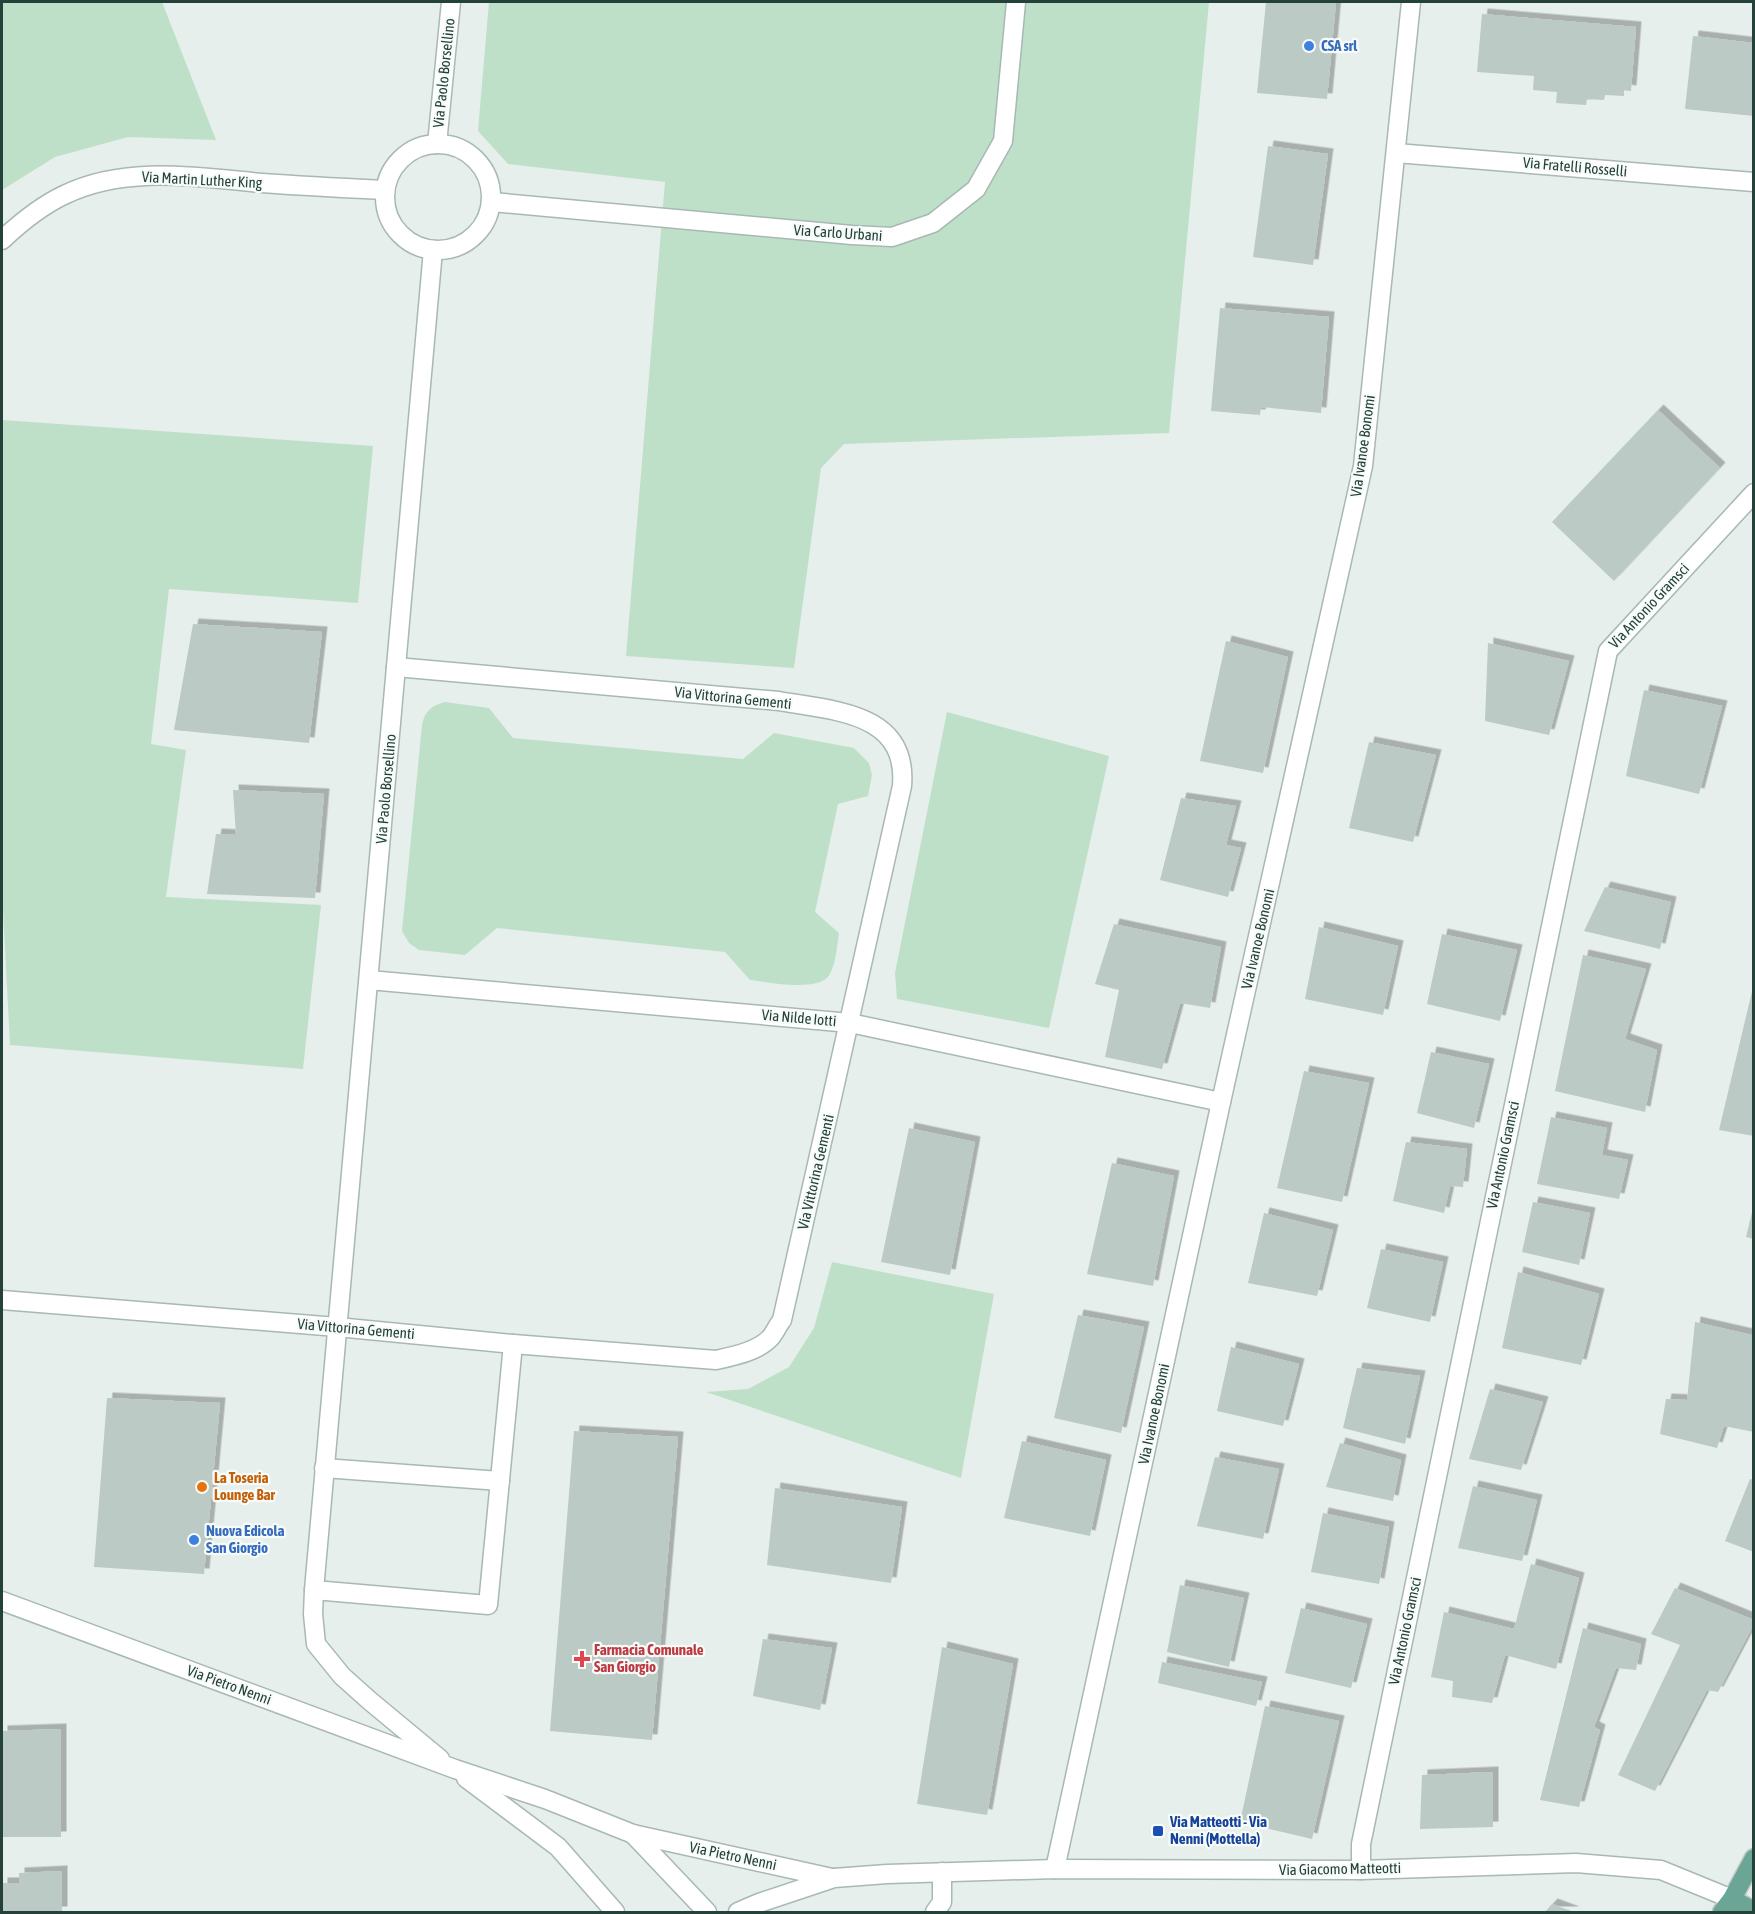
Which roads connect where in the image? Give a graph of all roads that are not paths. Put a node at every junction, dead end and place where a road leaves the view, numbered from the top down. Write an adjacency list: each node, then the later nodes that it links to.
1 (451, 2): 4 (street, Via Paolo Borsellino)
2 (1016, 2): 8 (street, Via Carlo Urbani)
3 (1411, 2): 5 (street, Via Ivanoe Bonomi)
4 (437, 144): 7 (street); 8 (street)
5 (1396, 153): 6 (street, Via Fratelli Rosselli); 15 (street, Via Ivanoe Bonomi)
6 (1754, 182)
7 (384, 190): 9 (street, Via Martin Luther King); 10 (street)
8 (492, 202): 10 (street)
9 (2, 240)
10 (433, 250): 12 (street, Via Paolo Borsellino)
11 (1754, 493): 27 (street, Via Antonio Gramsci)
12 (396, 668): 13 (street, Via Paolo Borsellino); 14 (street, Via Vittorina Gementi)
13 (369, 980): 14 (street, Via Nilde Iotti); 17 (street, Via Paolo Borsellino)
14 (850, 1023): 15 (street, Via Nilde Iotti); 18 (street, Via Vittorina Gementi)
15 (1221, 1102): 26 (street, Via Ivanoe Bonomi)
16 (2, 1300): 17 (street, Via Vittorina Gementi)
17 (337, 1327): 18 (street, Via Vittorina Gementi); 19 (street, Via Paolo Borsellino)
18 (513, 1344): 20 (street)
19 (324, 1468): 20 (street); 21 (street, Via Paolo Borsellino)
20 (500, 1481): 21 (street)
21 (314, 1590): 23 (street, Via Paolo Borsellino)
22 (2, 1601): 23 (street, Via Pietro Nenni)
23 (453, 1769): 24 (street, Via Pietro Nenni); 33 (street, Via Pietro Nenni)
24 (633, 1834): 29 (street, Via Pietro Nenni); 34 (street, Via Pietro Nenni)
25 (1754, 1858): 30 (main road)
26 (1055, 1869): 27 (street, Via Giacomo Matteotti); 28 (street, Via Giacomo Matteotti)
27 (1360, 1870): 30 (street, Via Giacomo Matteotti)
28 (942, 1872): 29 (street, Via Giacomo Matteotti); 36 (street)
29 (834, 1878): 31 (street, Via Giacomo Matteotti)
30 (1727, 1906): 32 (main road)
31 (761, 1908): 35 (street, Via Giacomo Matteotti)
32 (1754, 1911)
33 (615, 1912)
34 (707, 1912)
35 (738, 1912)
36 (935, 1912)

